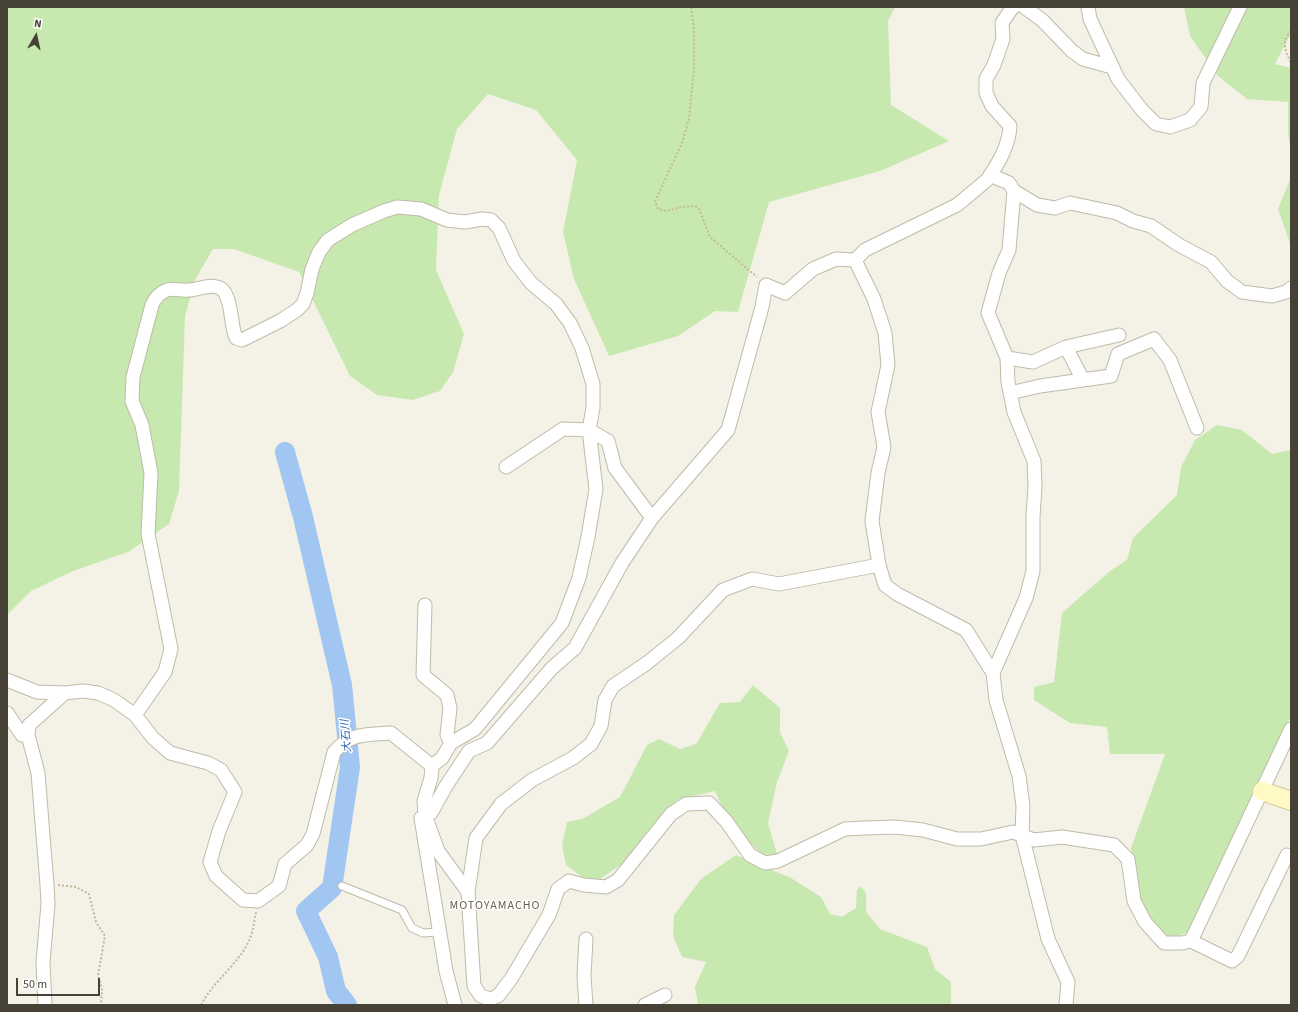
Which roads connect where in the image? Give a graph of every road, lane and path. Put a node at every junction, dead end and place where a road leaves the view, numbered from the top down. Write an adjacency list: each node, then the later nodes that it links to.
1 (691, 7): 12 (path)
2 (1014, 7): 9 (street)
3 (1024, 7): 8 (street)
4 (1088, 7): 8 (street)
5 (1240, 7): 8 (street)
6 (1291, 30): 7 (path)
7 (1291, 63)
8 (1112, 67)
9 (990, 175): 10 (street); 11 (street)
10 (1014, 191): 13 (street); 16 (street)
11 (855, 260): 12 (street); 23 (street)
12 (766, 285): 22 (street)
13 (1291, 288)
14 (1119, 335): 15 (street)
15 (1066, 347): 16 (street); 17 (street)
16 (1007, 358): 18 (street)
17 (1083, 380): 18 (street); 19 (street)
18 (1010, 393): 25 (street)
19 (1197, 428)
20 (589, 430): 21 (street); 22 (street); 29 (street); 32 (street)
21 (506, 467)
22 (652, 518): 36 (street)
23 (879, 565): 25 (street); 41 (street)
24 (425, 605): 32 (street)
25 (993, 673): 37 (street)
26 (7, 680): 27 (street)
27 (65, 693): 29 (street); 31 (street)
28 (7, 713): 31 (street)
29 (134, 715): 42 (street)
30 (1291, 729): 34 (street)
31 (28, 735): 39 (street)
32 (451, 743): 33 (street)
33 (432, 766): 36 (street); 42 (street)
34 (1262, 791): 35 (street); 45 (street)
35 (1291, 801)
36 (425, 815): 41 (street); 43 (street)
37 (1022, 836): 41 (street); 45 (street); 53 (street)
38 (1287, 855): 45 (street)
39 (47, 885): 47 (street); 48 (path)
40 (342, 886): 43 (lane)
41 (468, 892)
42 (258, 901): 49 (path)
43 (439, 932): 50 (street)
44 (586, 939): 51 (street)
45 (1190, 941)
46 (665, 995): 52 (street)
47 (45, 1005)
48 (101, 1005)
49 (201, 1005)
50 (455, 1005)
51 (586, 1005)
52 (645, 1005)
53 (1066, 1005)

